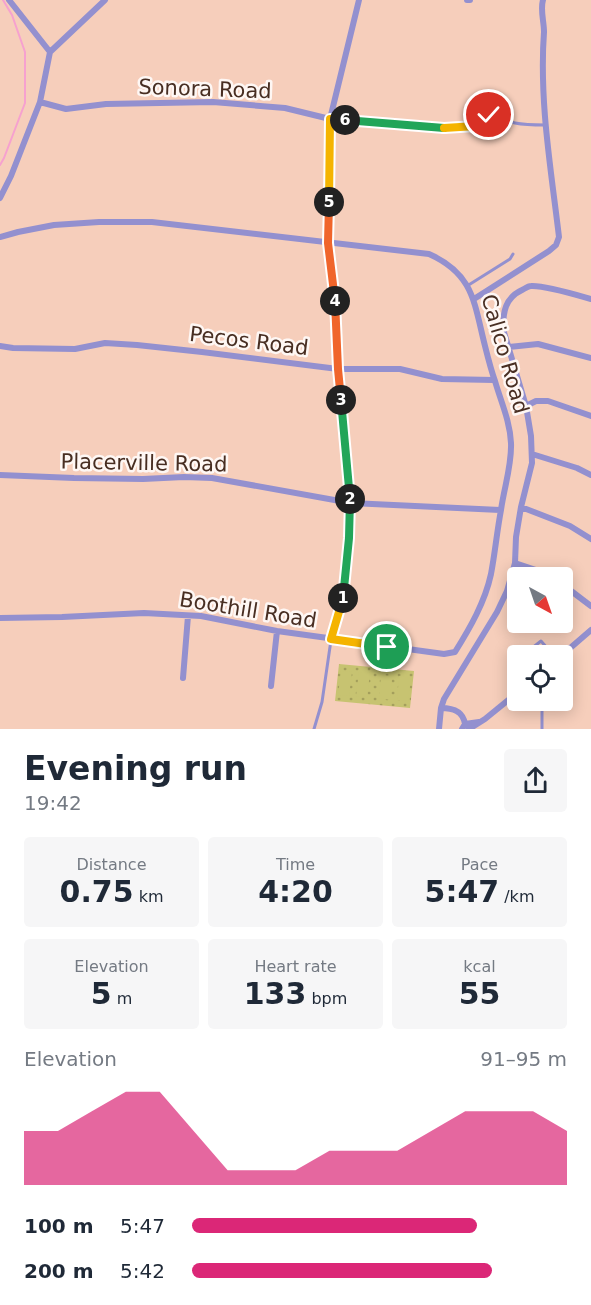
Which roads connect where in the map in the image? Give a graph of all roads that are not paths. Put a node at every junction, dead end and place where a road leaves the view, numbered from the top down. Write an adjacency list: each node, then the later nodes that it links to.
1 (9, 0): 5 (street)
2 (105, 0): 5 (street)
3 (359, 0): 7 (street)
4 (543, 0): 8 (street)
5 (50, 52): 6 (street)
6 (40, 102): 7 (street, Sonora Road); 10 (street)
7 (330, 119): 9 (street, Sonora Road); 12 (street)
8 (545, 125): 9 (lane); 15 (street)
9 (476, 126)
10 (0, 198)
11 (0, 237): 12 (street, Calico Road)
12 (328, 243): 14 (street, Calico Road); 20 (street)
13 (513, 254): 14 (lane)
14 (467, 286): 15 (street, Calico Road)
15 (474, 299): 21 (street, Calico Road)
16 (591, 299): 18 (street)
17 (0, 346): 20 (street, Pecos Road)
18 (509, 347): 19 (street); 22 (street)
19 (591, 358)
20 (338, 369): 21 (street, Pecos Road); 27 (street)
21 (494, 380): 29 (street, Calico Road)
22 (526, 406): 23 (street); 24 (street)
23 (591, 416)
24 (532, 454): 26 (street); 28 (street)
25 (0, 475): 27 (street, Placerville Road)
26 (591, 475)
27 (351, 503): 29 (street, Placerville Road); 39 (street)
28 (521, 507): 30 (street); 31 (street)
29 (501, 510): 41 (street, Calico Road)
30 (591, 539)
31 (515, 563): 32 (street); 45 (street)
32 (525, 567)
33 (573, 592): 34 (street)
34 (591, 606)
35 (188, 616): 36 (street, Boothill Road); 38 (street, Boothill Road); 42 (street)
36 (0, 618)
37 (591, 630): 40 (street)
38 (277, 631): 39 (street, Boothill Road); 43 (street)
39 (331, 639): 41 (street, Boothill Road); 48 (lane)
40 (573, 646)
41 (455, 652)
42 (183, 678)
43 (271, 686)
44 (507, 700): 47 (street)
45 (441, 708): 47 (street); 49 (street)
46 (542, 711): 50 (lane)
47 (468, 726)
48 (314, 729)
49 (439, 729)
50 (542, 729)

